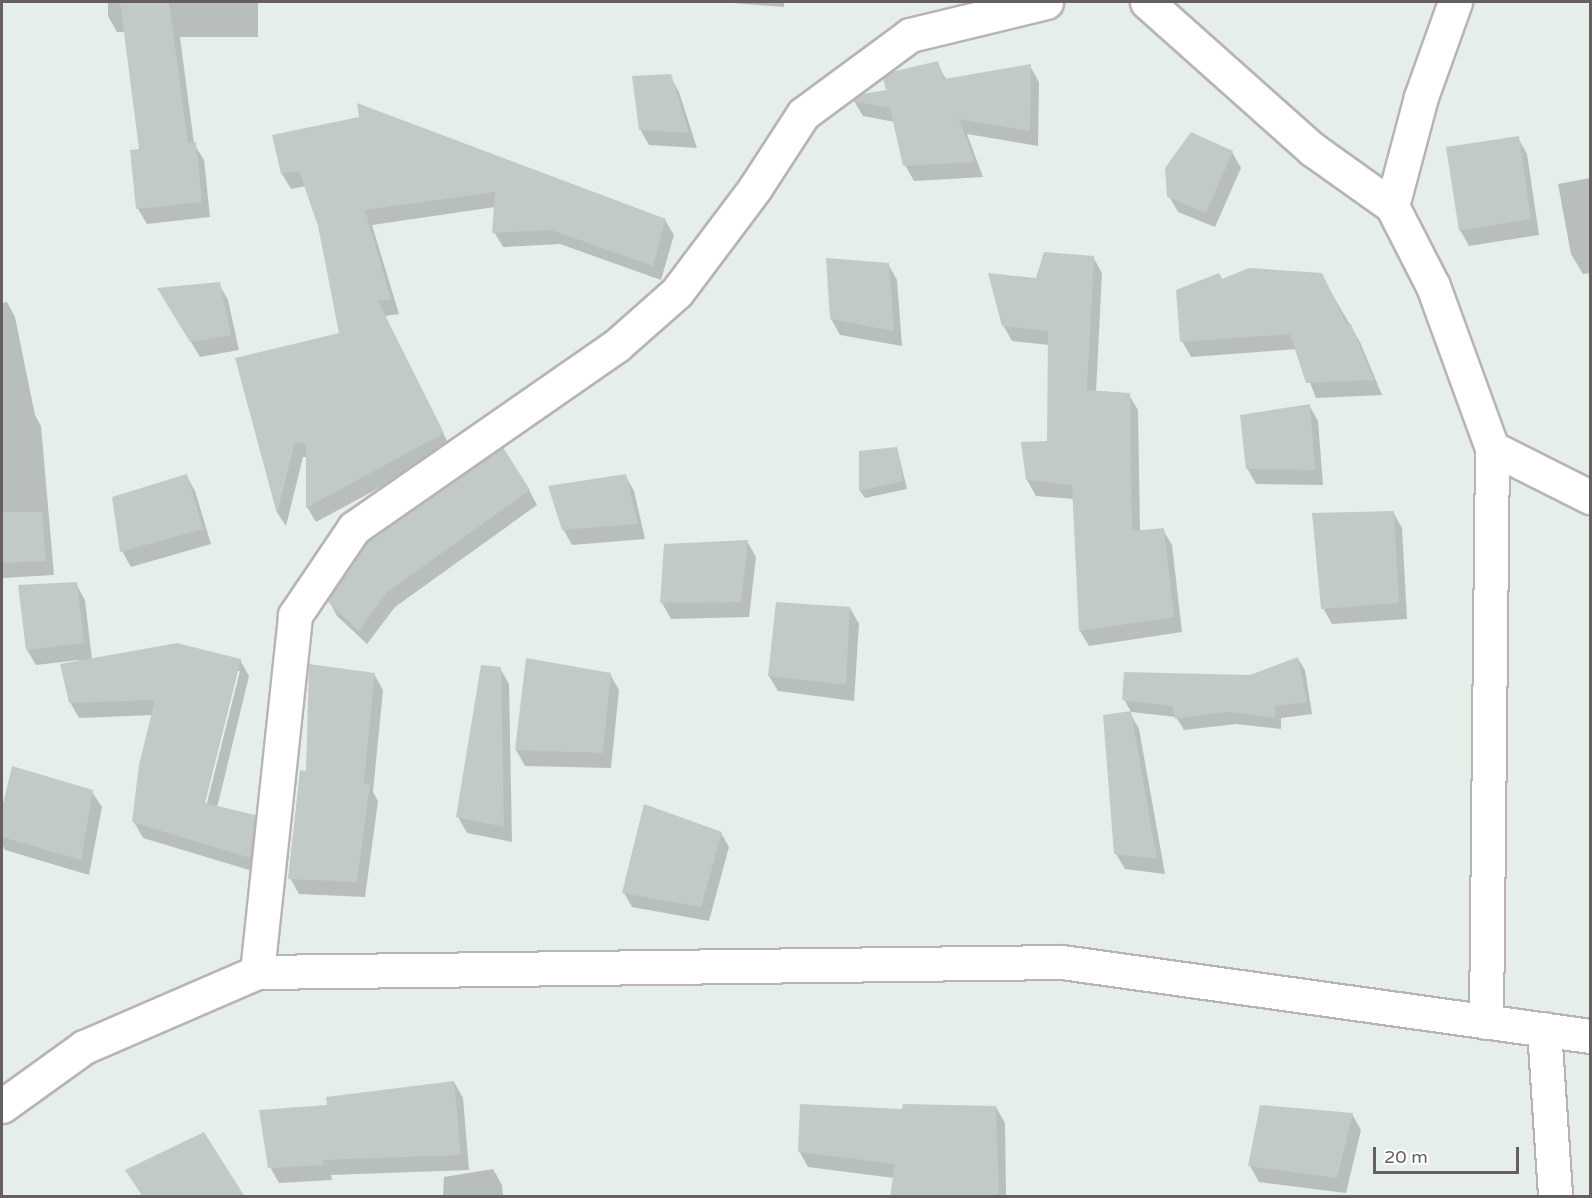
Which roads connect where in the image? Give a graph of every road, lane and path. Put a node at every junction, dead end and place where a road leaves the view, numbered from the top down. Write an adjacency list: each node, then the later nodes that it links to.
1 (1046, 2): 7 (street)
2 (1147, 2): 4 (street)
3 (1455, 2): 4 (street)
4 (1392, 206): 5 (street)
5 (1492, 448): 6 (street); 8 (street)
6 (1590, 497)
7 (257, 972): 8 (street); 11 (street)
8 (1486, 1022): 9 (street)
9 (1544, 1029): 10 (street); 12 (street)
10 (1590, 1036)
11 (2, 1106)
12 (1555, 1197)

